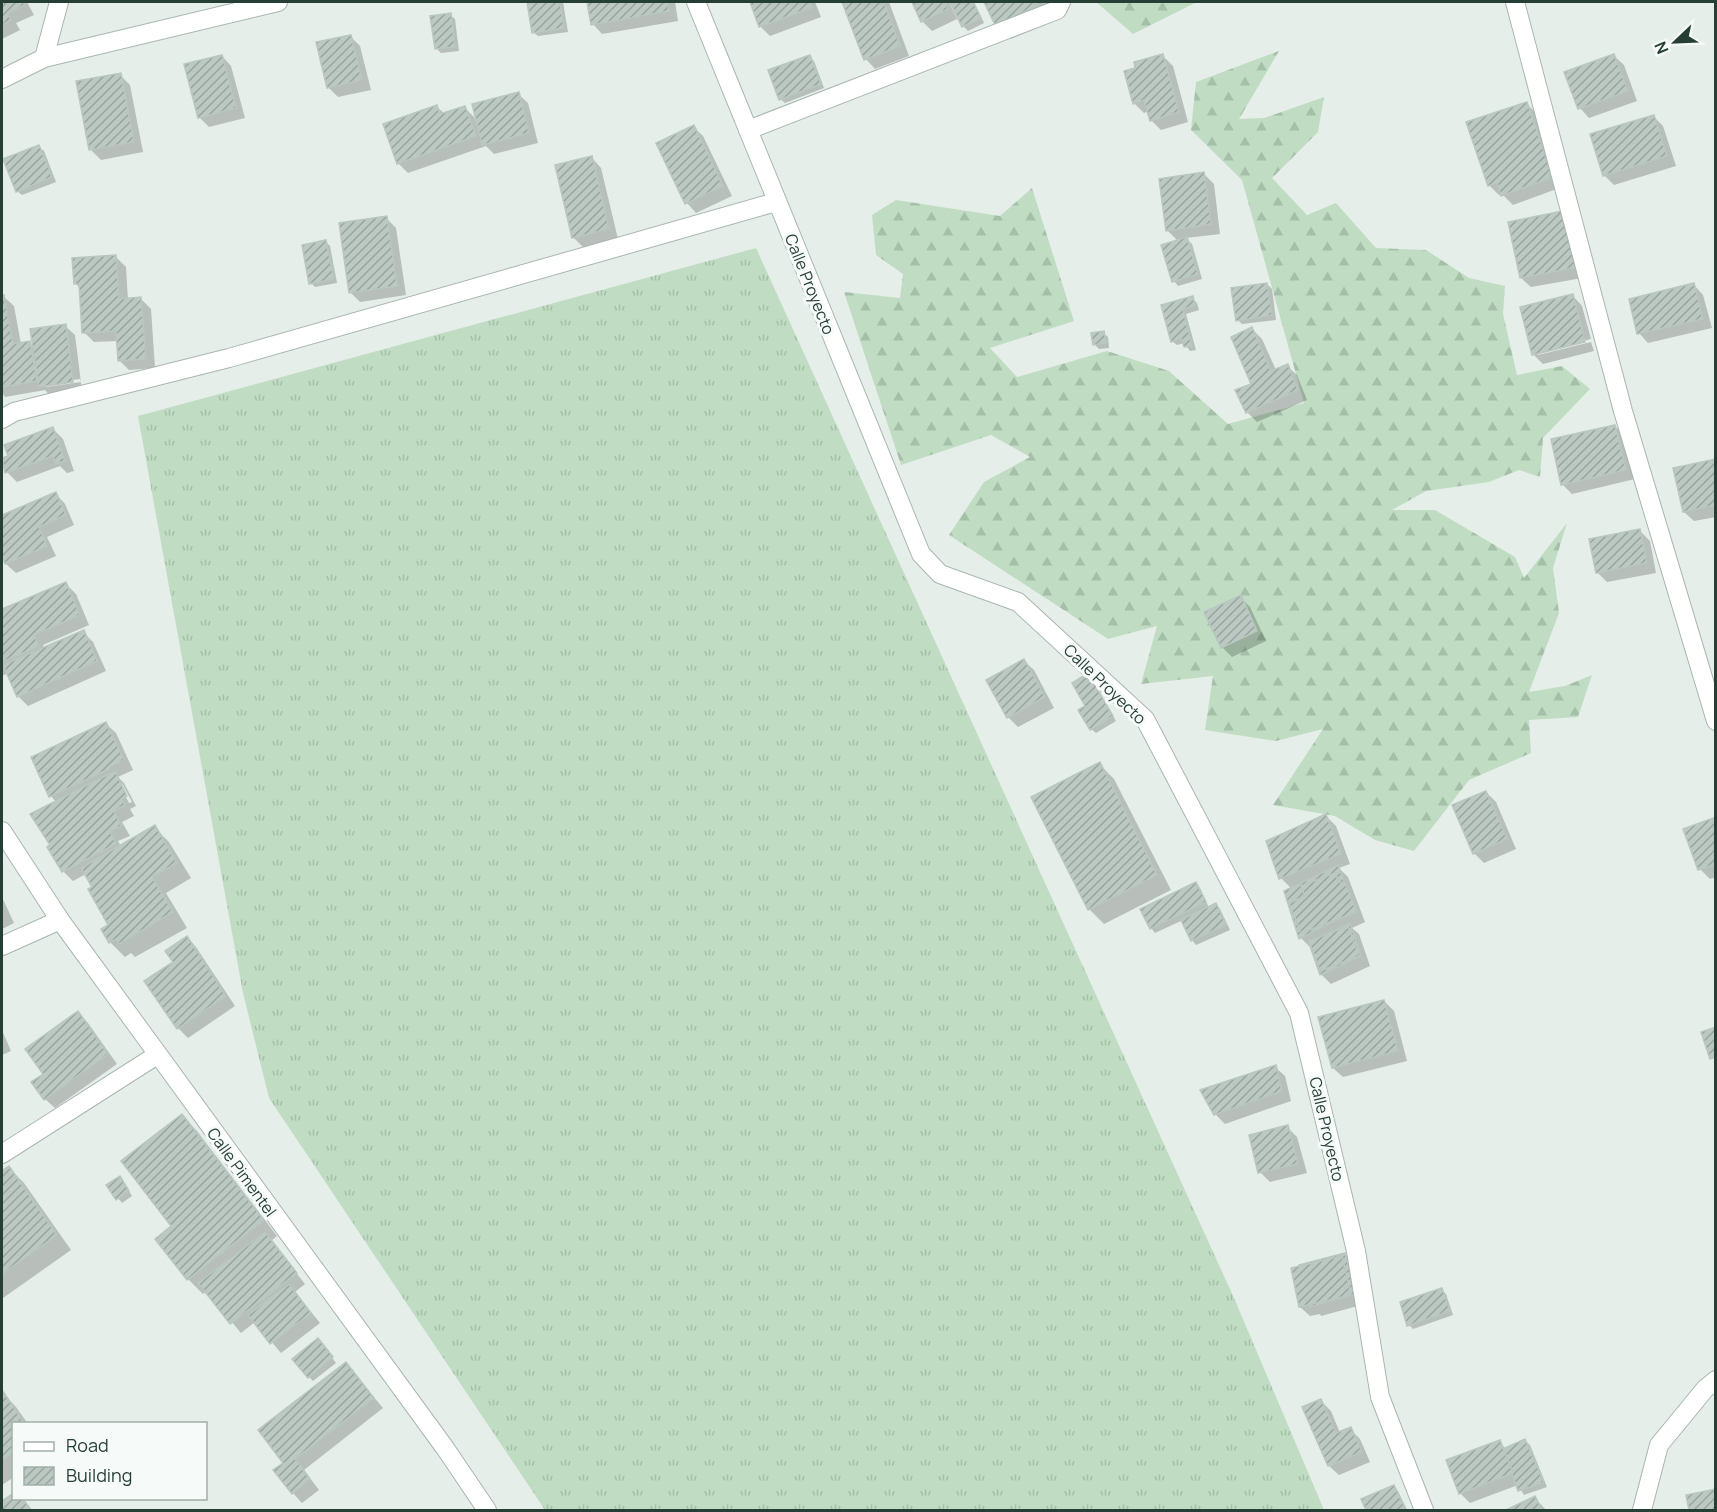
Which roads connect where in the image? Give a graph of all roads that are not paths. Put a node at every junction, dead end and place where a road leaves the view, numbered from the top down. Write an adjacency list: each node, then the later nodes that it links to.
1 (59, 2): 6 (street)
2 (278, 2): 6 (street)
3 (696, 2): 8 (street, Calle Proyecto)
4 (1060, 2): 8 (street)
5 (1515, 2): 11 (street)
6 (44, 58): 7 (street)
7 (2, 79)
8 (748, 130): 9 (street, Calle Proyecto)
9 (776, 202): 10 (street); 19 (street, Calle Proyecto)
10 (2, 419)
11 (1716, 721)
12 (2, 831): 13 (street, Calle Pimentel)
13 (60, 920): 14 (street); 15 (street, Calle Pimentel)
14 (2, 946)
15 (157, 1055): 16 (street); 18 (street, Calle Pimentel)
16 (2, 1154)
17 (1716, 1380): 20 (street)
18 (487, 1510)
19 (1424, 1510)
20 (1642, 1510)

